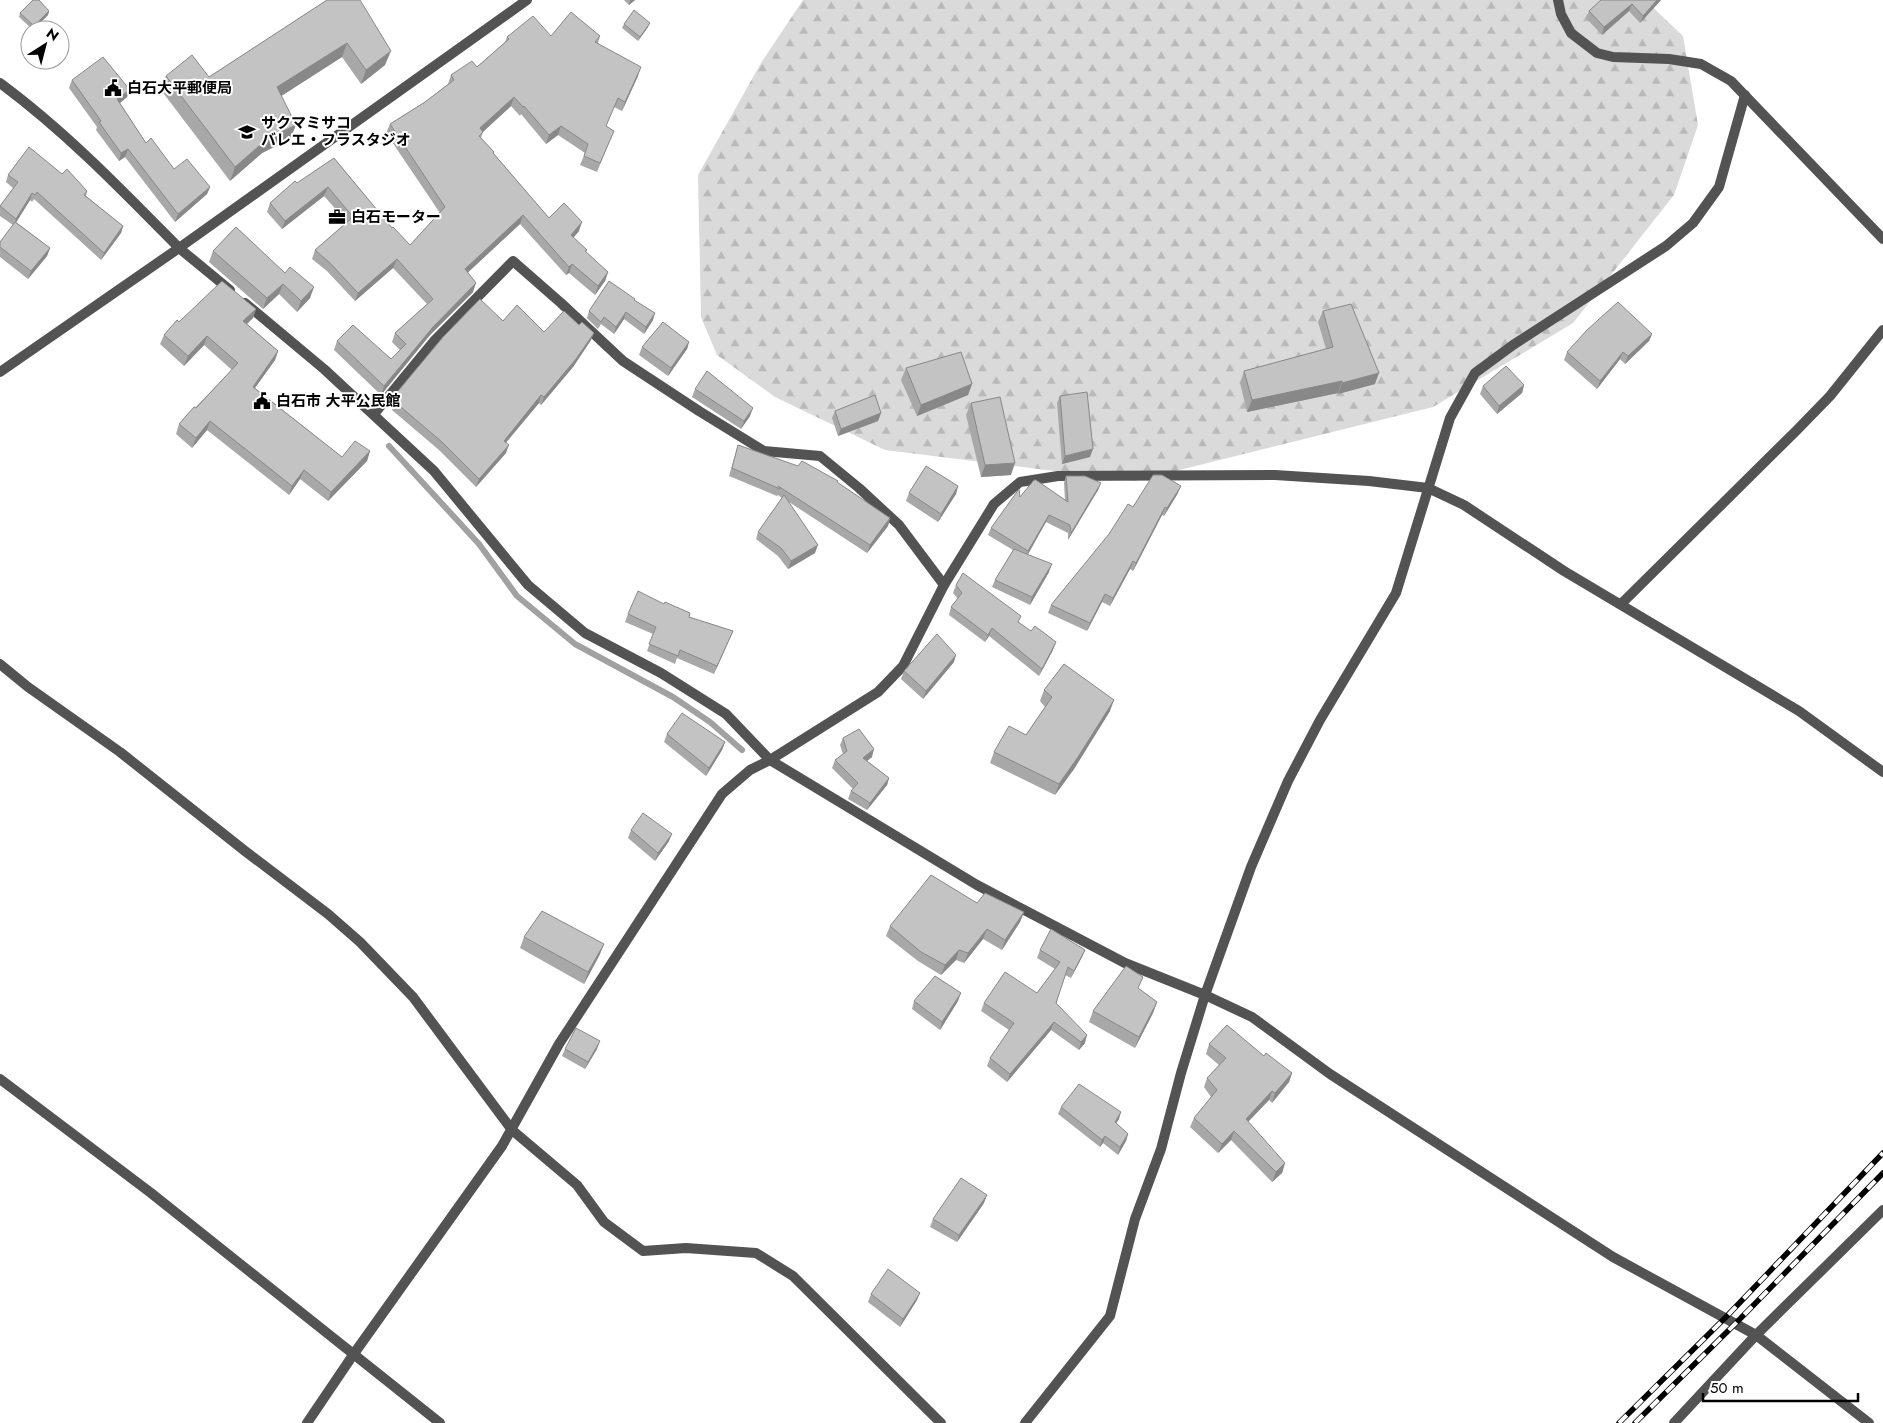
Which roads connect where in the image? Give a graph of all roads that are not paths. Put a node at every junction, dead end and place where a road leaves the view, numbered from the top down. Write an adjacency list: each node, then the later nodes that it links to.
1 (527, 0): 6 (street)
2 (1558, 0): 4 (street)
3 (0, 83): 6 (street)
4 (1745, 95): 5 (street); 10 (street)
5 (1883, 239)
6 (179, 248): 8 (street); 9 (street)
7 (1883, 330): 12 (street)
8 (0, 372)
9 (374, 414): 11 (street); 14 (street)
10 (1428, 488): 11 (street); 12 (street); 16 (street)
11 (944, 585): 14 (street)
12 (1621, 604): 15 (street)
13 (0, 664): 18 (street)
14 (770, 760): 16 (street); 18 (street)
15 (1883, 772)
16 (1205, 995): 20 (street); 25 (street)
17 (0, 1079): 21 (street)
18 (512, 1130): 21 (street); 24 (street)
19 (1883, 1210): 20 (street)
20 (1756, 1335): 26 (street); 27 (street)
21 (353, 1355): 22 (street); 23 (street)
22 (307, 1423)
23 (440, 1423)
24 (941, 1423)
25 (1025, 1423)
26 (1674, 1423)
27 (1869, 1423)

